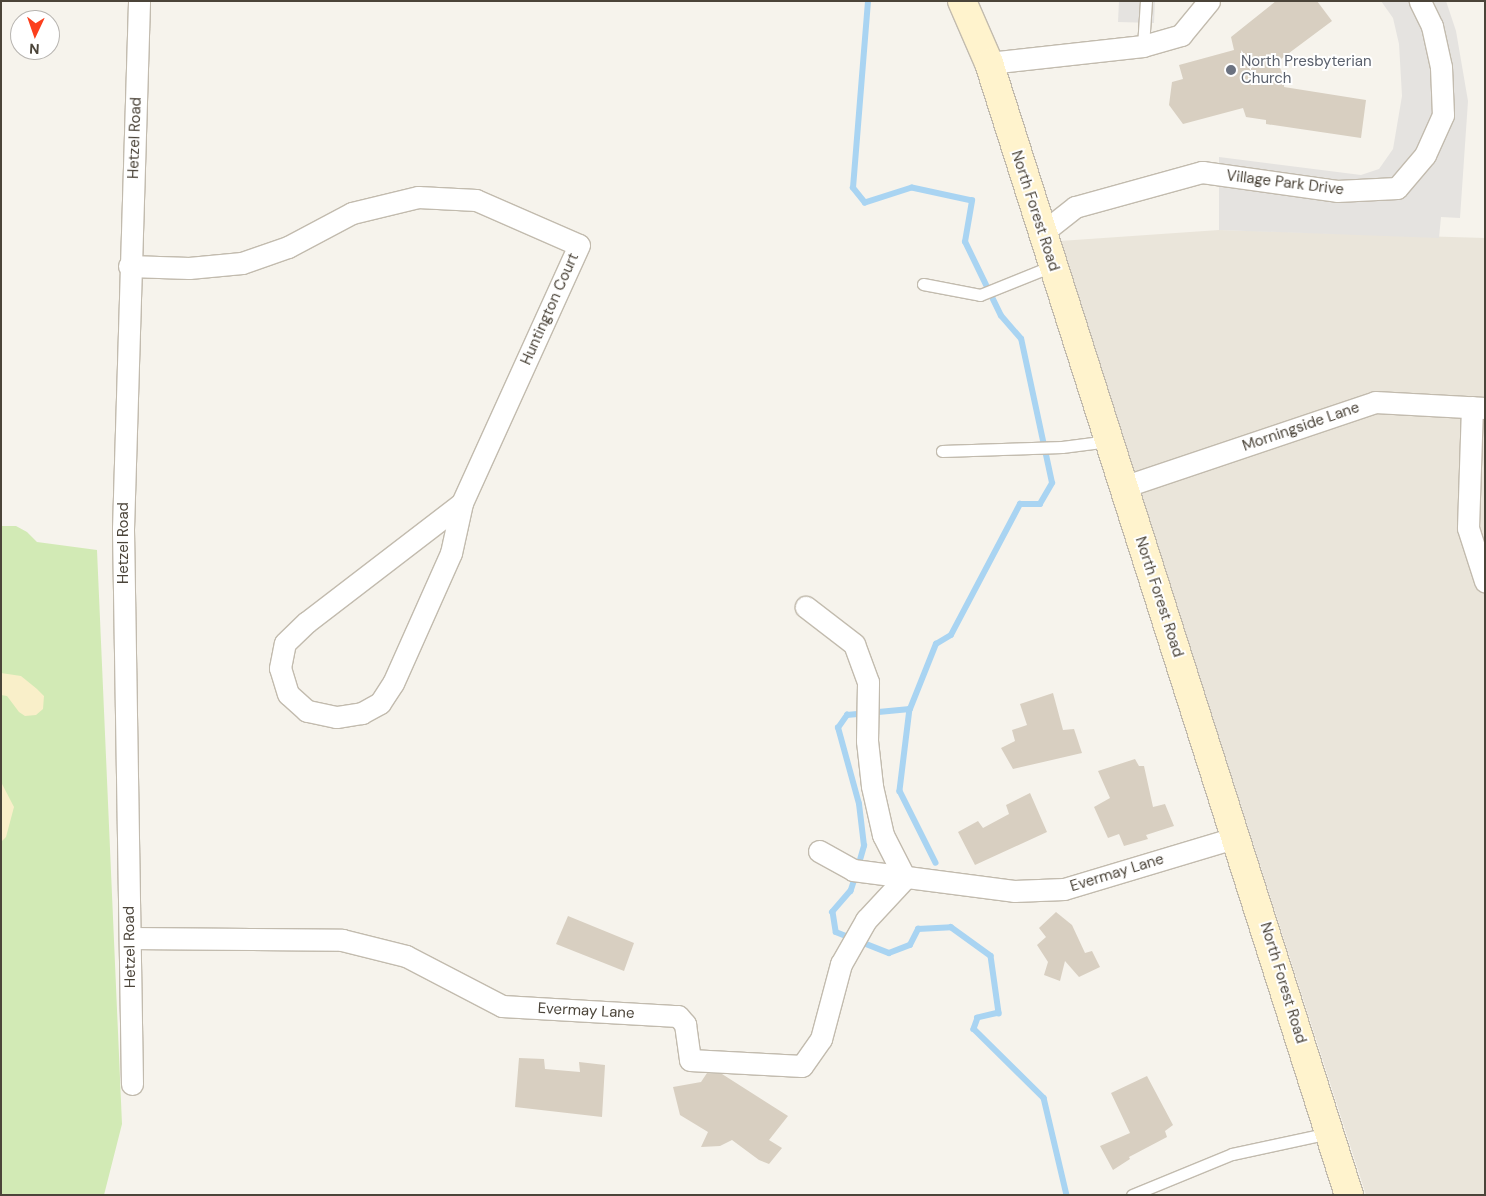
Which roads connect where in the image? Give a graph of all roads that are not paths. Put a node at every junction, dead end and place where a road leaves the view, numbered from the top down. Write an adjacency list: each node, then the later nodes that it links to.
1 (139, 1): 9 (street, Hetzel Road)
2 (962, 1): 7 (main road, North Forest Road)
3 (1146, 1): 6 (lane)
4 (1209, 1): 6 (street)
5 (1420, 1): 8 (street, Village Park Drive)
6 (1143, 46): 7 (street)
7 (989, 63): 8 (main road, North Forest Road)
8 (1042, 233): 10 (main road, North Forest Road)
9 (129, 266): 16 (street, Huntington Court); 22 (street, Hetzel Road)
10 (1052, 266): 11 (lane); 13 (main road, North Forest Road)
11 (923, 284)
12 (1478, 408): 15 (street, Morningside Lane); 17 (street)
13 (1109, 441): 14 (lane); 15 (main road, North Forest Road)
14 (942, 451)
15 (1123, 487): 19 (main road, North Forest Road)
16 (462, 503): 16 (street, Huntington Court)
17 (1485, 581)
18 (806, 607): 21 (street)
19 (1238, 837): 21 (street, Evermay Lane); 24 (main road, North Forest Road)
20 (819, 851): 21 (street, Evermay Lane)
21 (905, 878): 22 (street, Evermay Lane)
22 (130, 938): 23 (street, Hetzel Road)
23 (132, 1084)
24 (1329, 1133): 25 (lane); 26 (main road, North Forest Road)
25 (1132, 1195)
26 (1349, 1195)

